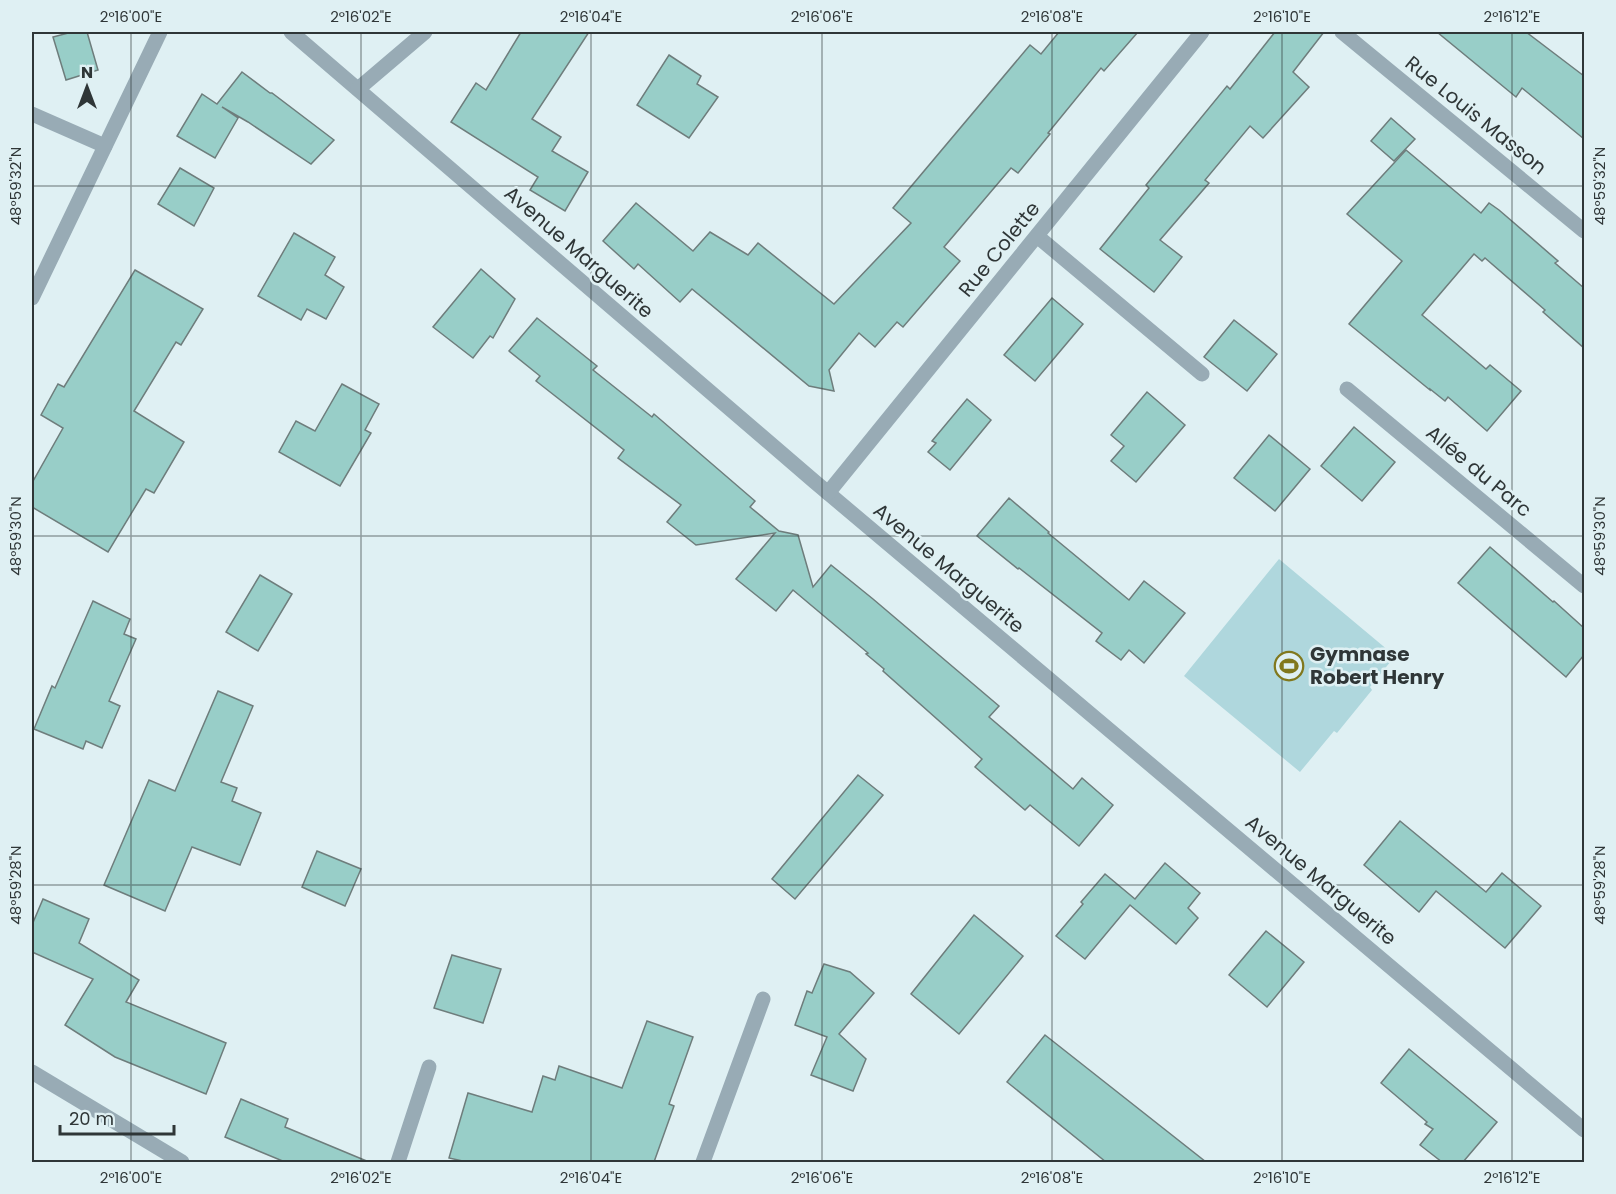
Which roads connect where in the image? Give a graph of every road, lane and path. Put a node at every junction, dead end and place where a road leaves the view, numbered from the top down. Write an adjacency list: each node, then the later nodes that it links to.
1 (160, 32): 8 (street)
2 (291, 32): 6 (street, Avenue Marguerite)
3 (425, 32): 6 (street)
4 (1202, 32): 10 (street, Rue Colette)
5 (1342, 32): 9 (street, Rue Louis Masson)
6 (358, 89): 14 (street, Avenue Marguerite)
7 (32, 114): 8 (street)
8 (105, 146): 11 (street)
9 (1584, 231)
10 (1037, 236): 12 (street); 14 (street, Rue Colette)
11 (32, 298)
12 (1202, 374)
13 (1347, 389): 15 (street, Allée du Parc)
14 (828, 493): 19 (street, Avenue Marguerite)
15 (1584, 586)
16 (763, 999): 22 (street)
17 (429, 1067): 21 (street)
18 (32, 1072): 20 (street)
19 (1584, 1130)
20 (182, 1162)
21 (398, 1162)
22 (703, 1162)

